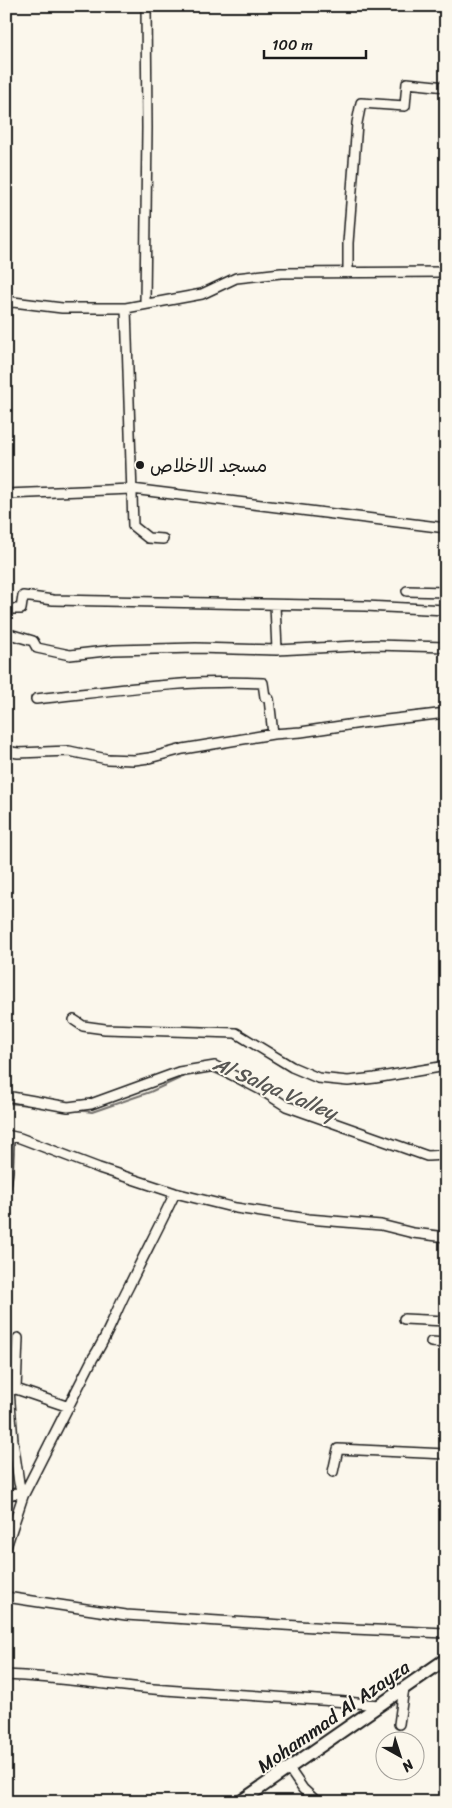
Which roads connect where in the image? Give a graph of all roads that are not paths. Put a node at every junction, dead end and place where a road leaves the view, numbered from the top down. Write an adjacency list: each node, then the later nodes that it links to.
1 (146, 6): 6 (street)
2 (446, 87): 4 (street)
3 (446, 272): 4 (street)
4 (348, 273): 6 (street)
5 (6, 304): 7 (street)
6 (145, 304): 7 (street)
7 (126, 308): 8 (street)
8 (132, 489): 9 (street); 10 (street); 11 (street)
9 (6, 494)
10 (446, 528)
11 (163, 539)
12 (407, 591): 13 (street)
13 (446, 592)
14 (275, 605): 15 (street); 16 (street); 19 (street)
15 (6, 609)
16 (446, 610)
17 (6, 633): 19 (street)
18 (446, 647): 19 (street)
19 (276, 650)
20 (36, 699): 22 (street)
21 (446, 713): 22 (street)
22 (273, 734): 23 (street)
23 (6, 751)
24 (74, 1020): 25 (street)
25 (446, 1066)
26 (6, 1096): 28 (street)
27 (8, 1136): 29 (street); 30 (street)
28 (446, 1155)
29 (6, 1186)
30 (175, 1193): 31 (street); 38 (street)
31 (446, 1237)
32 (404, 1319): 33 (street)
33 (446, 1321)
34 (18, 1338): 37 (street)
35 (431, 1342): 36 (street)
36 (446, 1343)
37 (11, 1390): 38 (street); 42 (street)
38 (69, 1407): 42 (street)
39 (446, 1454): 40 (street)
40 (333, 1472)
41 (6, 1496): 42 (street)
42 (23, 1496): 43 (street)
43 (6, 1547)
44 (6, 1597): 45 (street)
45 (446, 1633)
46 (446, 1660): 48 (main road, Mohammad Al Azayza)
47 (6, 1675): 49 (street)
48 (404, 1688): 49 (main road, Mohammad Al Azayza); 50 (street)
49 (379, 1705): 51 (main road, Mohammad Al Azayza)
50 (399, 1724)
51 (287, 1771): 52 (main road, Mohammad Al Azayza); 53 (street)
52 (240, 1802)
53 (317, 1802)

